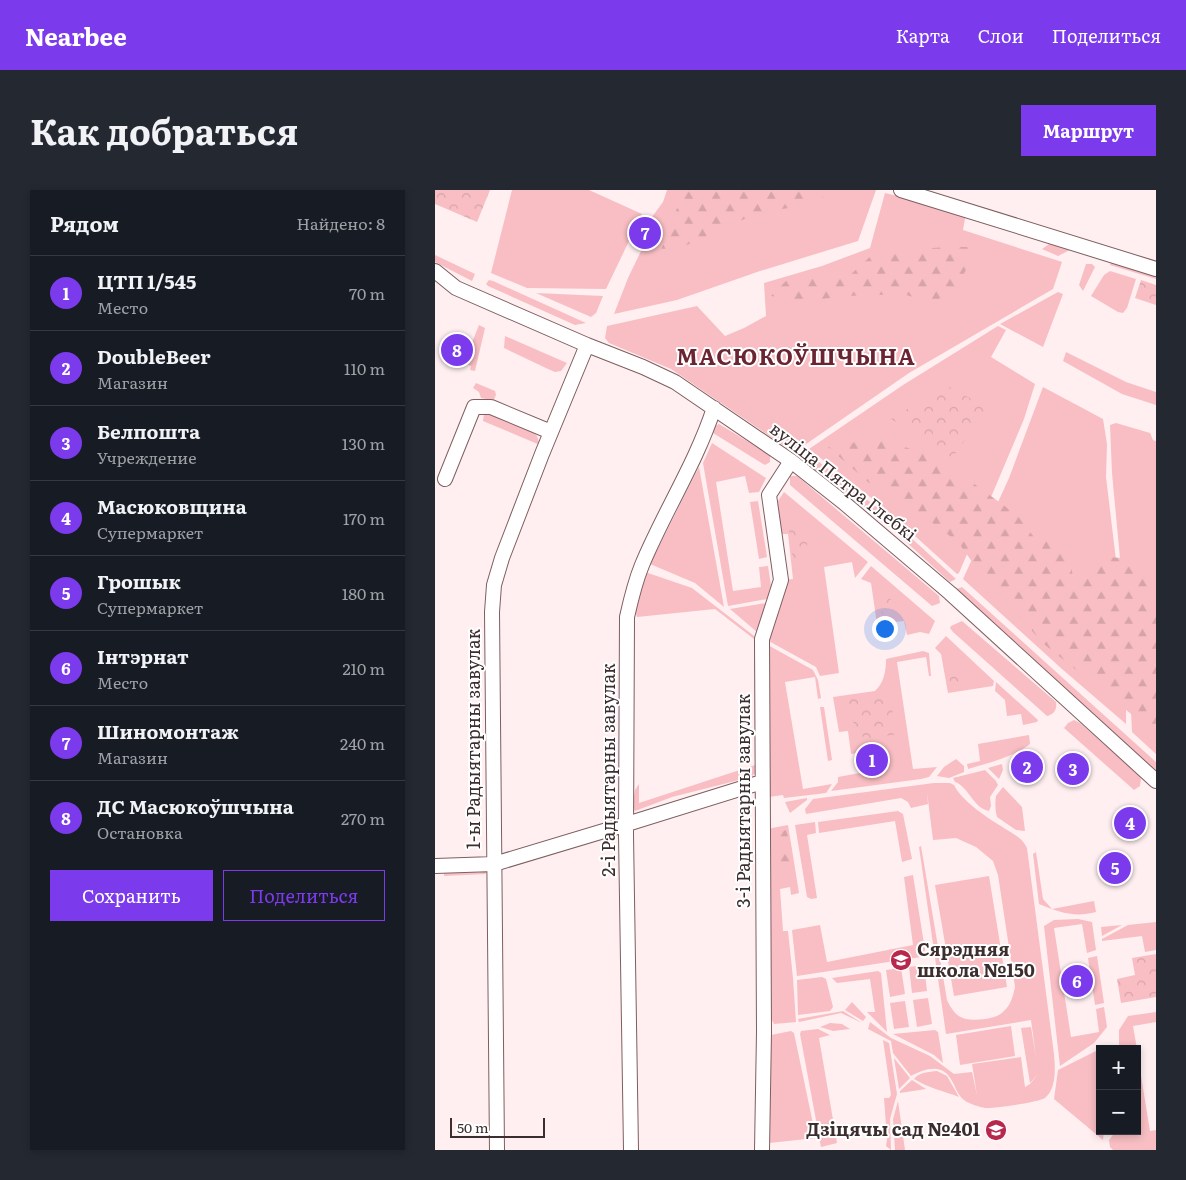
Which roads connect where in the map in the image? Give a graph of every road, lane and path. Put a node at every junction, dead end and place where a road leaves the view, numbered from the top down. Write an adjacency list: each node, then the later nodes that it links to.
1 (901, 190): 2 (street)
2 (1156, 269)
3 (435, 271): 5 (street, вуліца Пятра Глебкі)
4 (435, 285): 5 (street, вуліца Пятра Глебкі)
5 (456, 288): 6 (street, вуліца Пятра Глебкі)
6 (587, 345): 7 (street, вуліца Пятра Глебкі); 8 (street, 1-ы Радыятарны завулак)
7 (714, 408): 9 (street, вуліца Пятра Глебкі); 13 (street, 2-і Радыятарны завулак)
8 (551, 432): 10 (street); 14 (street, 1-ы Радыятарны завулак)
9 (791, 461): 11 (street, вуліца Пятра Глебкі); 12 (street, 3-і Радыятарны завулак)
10 (445, 479)
11 (1156, 781)
12 (762, 782): 13 (street); 18 (street, 3-і Радыятарны завулак)
13 (627, 824): 14 (street); 17 (street, 2-і Радыятарны завулак)
14 (494, 864): 15 (street); 16 (street, 1-ы Радыятарны завулак)
15 (435, 866)
16 (497, 1150)
17 (631, 1150)
18 (762, 1150)

